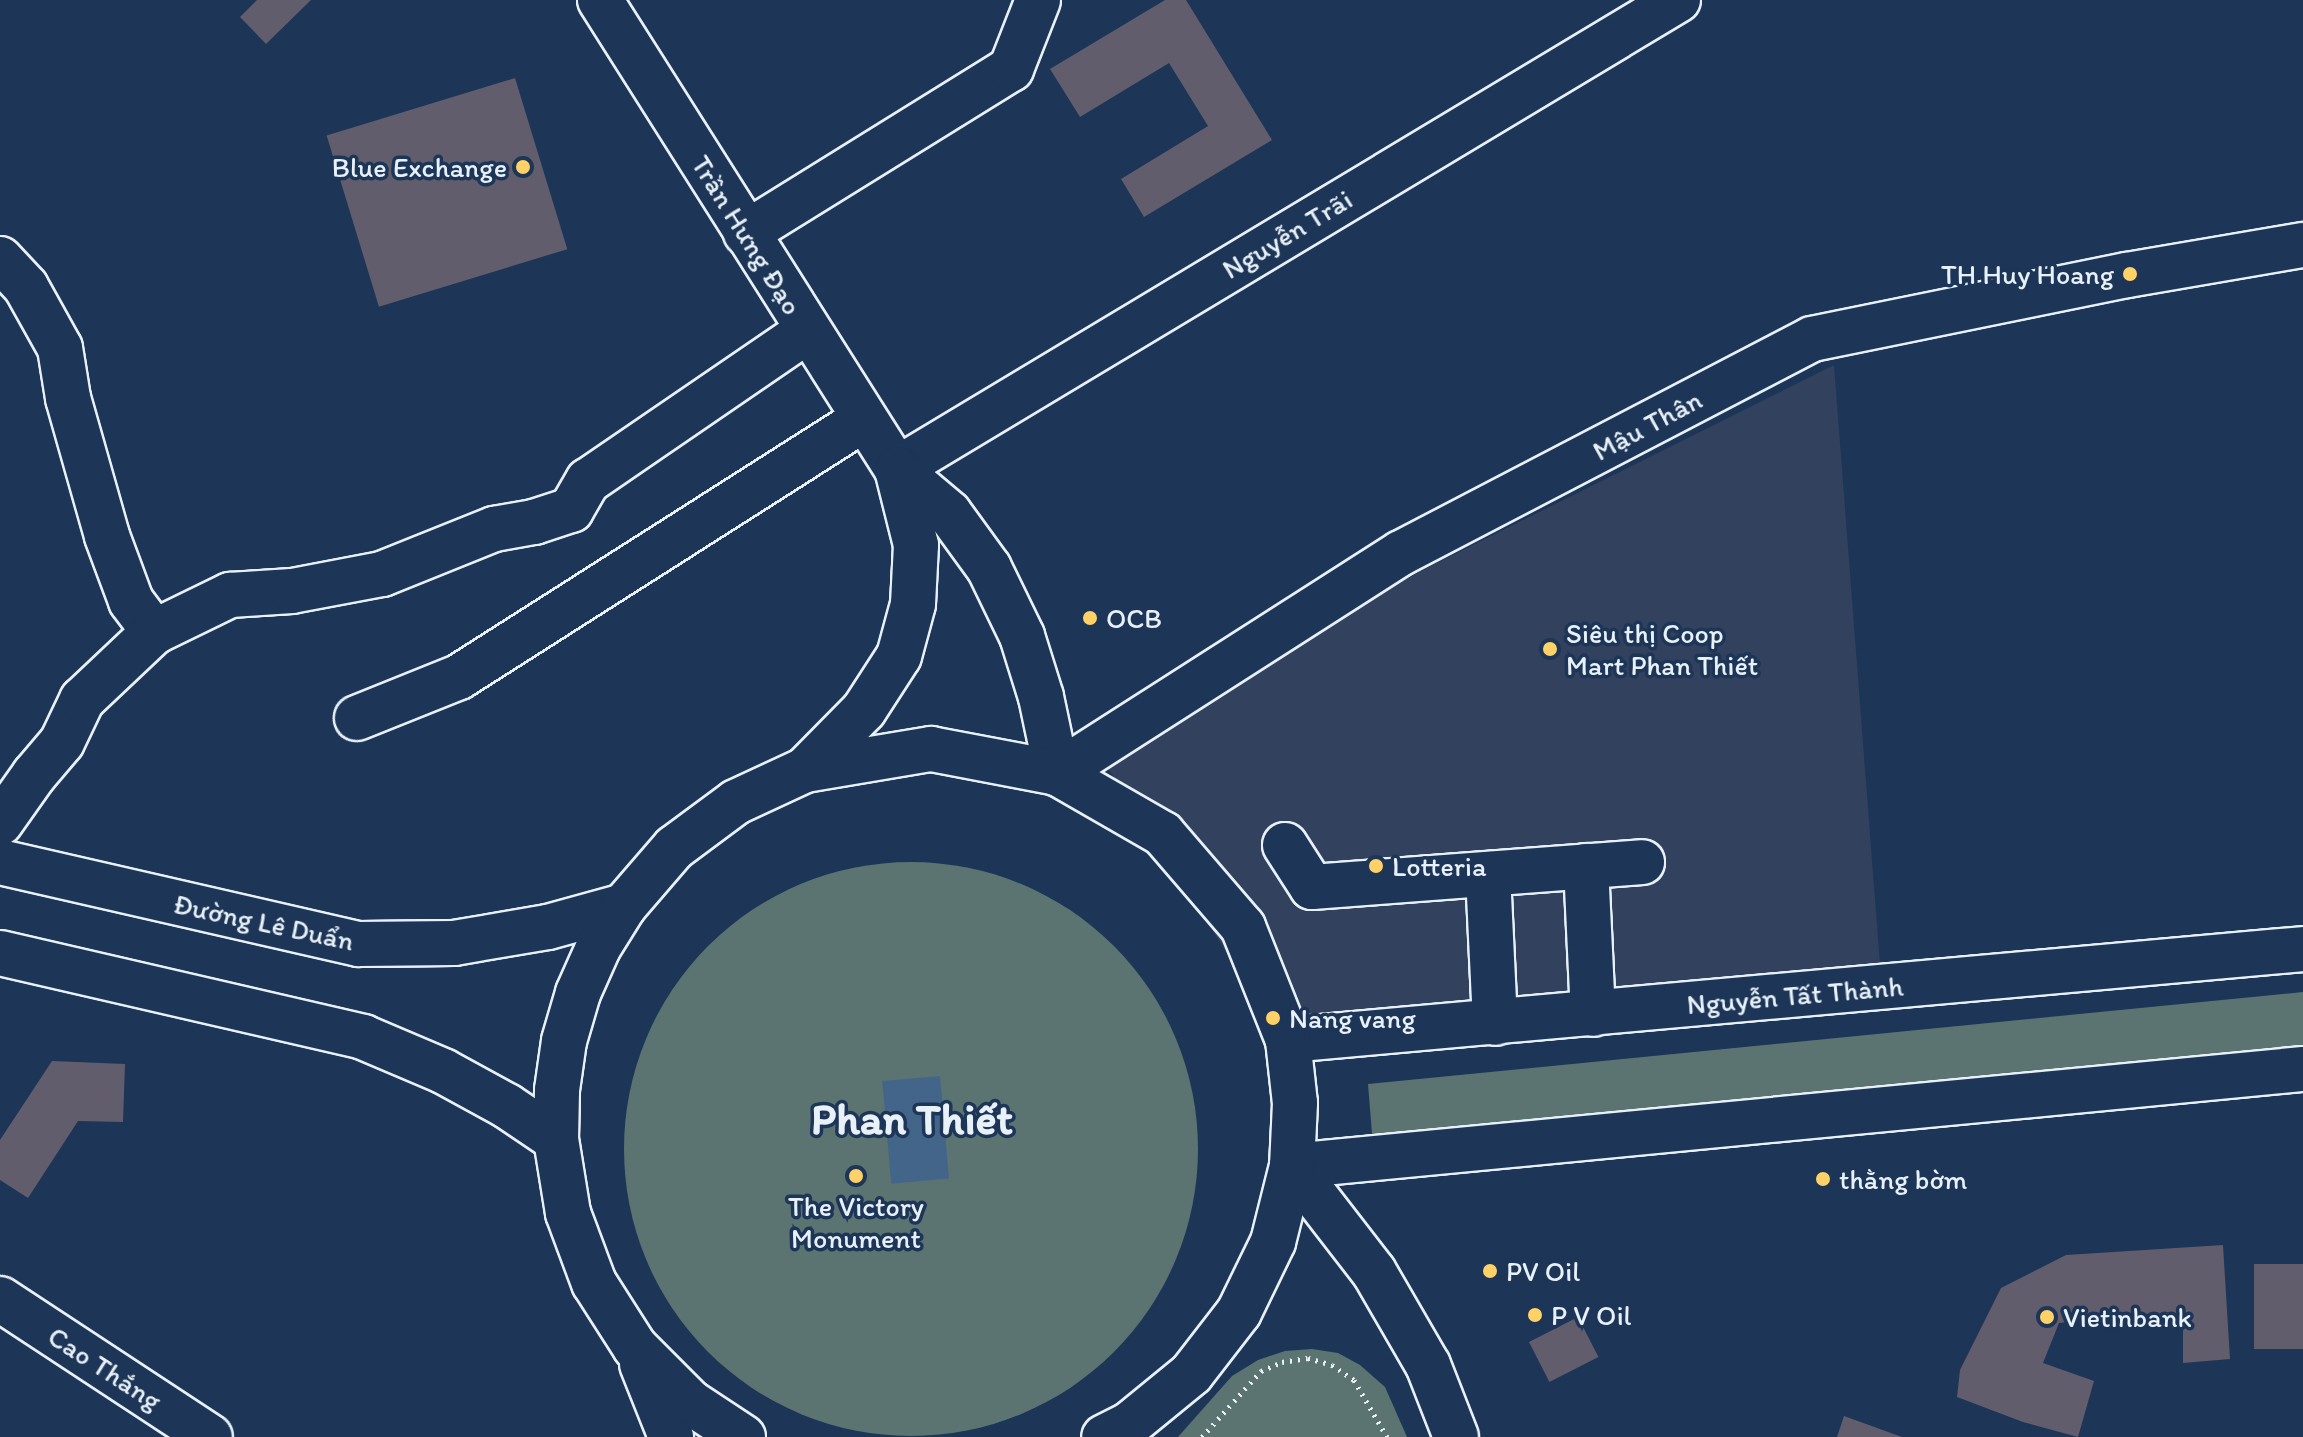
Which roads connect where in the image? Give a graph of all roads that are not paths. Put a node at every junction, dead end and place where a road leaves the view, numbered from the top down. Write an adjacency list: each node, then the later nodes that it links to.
1 (600, 0): 4 (main road, Trần Hưng Đạo)
2 (1038, 0): 4 (main road)
3 (1678, 0): 9 (main road, Nguyễn Trãi)
4 (746, 233): 7 (main road, Trần Hưng Đạo)
5 (2303, 245): 13 (main road, Mậu Thân)
6 (0, 259): 10 (main road)
7 (807, 331): 8 (main road, Trần Hưng Đạo); 10 (main road)
8 (864, 419): 9 (main road, Trần Hưng Đạo); 11 (main road)
9 (897, 469): 12 (main road, Trần Hưng Đạo); 13 (main road, Trần Hưng Đạo)
10 (154, 632): 14 (main road)
11 (357, 718)
12 (805, 770): 13 (main road); 20 (main road)
13 (1057, 773): 25 (main road)
14 (0, 823)
15 (1285, 845): 19 (main road)
16 (0, 862): 20 (main road, Đường Lê Duẩn)
17 (1642, 862): 18 (main road)
18 (1586, 866): 19 (main road); 23 (main road)
19 (1488, 874): 24 (main road)
20 (624, 906): 27 (main road)
21 (2303, 949): 23 (main road, Nguyễn Tất Thành)
22 (0, 953): 27 (main road)
23 (1593, 1014): 24 (main road, Nguyễn Tất Thành)
24 (1495, 1023): 25 (main road, Nguyễn Tất Thành)
25 (1288, 1040): 28 (main road)
26 (2303, 1069): 28 (main road)
27 (556, 1139): 30 (main road)
28 (1292, 1166): 34 (main road); 35 (main road)
29 (0, 1299): 31 (main road, Cao Thắng)
30 (635, 1347): 32 (main road); 33 (main road)
31 (202, 1435)
32 (671, 1437)
33 (743, 1437)
34 (1104, 1437)
35 (1456, 1437)

